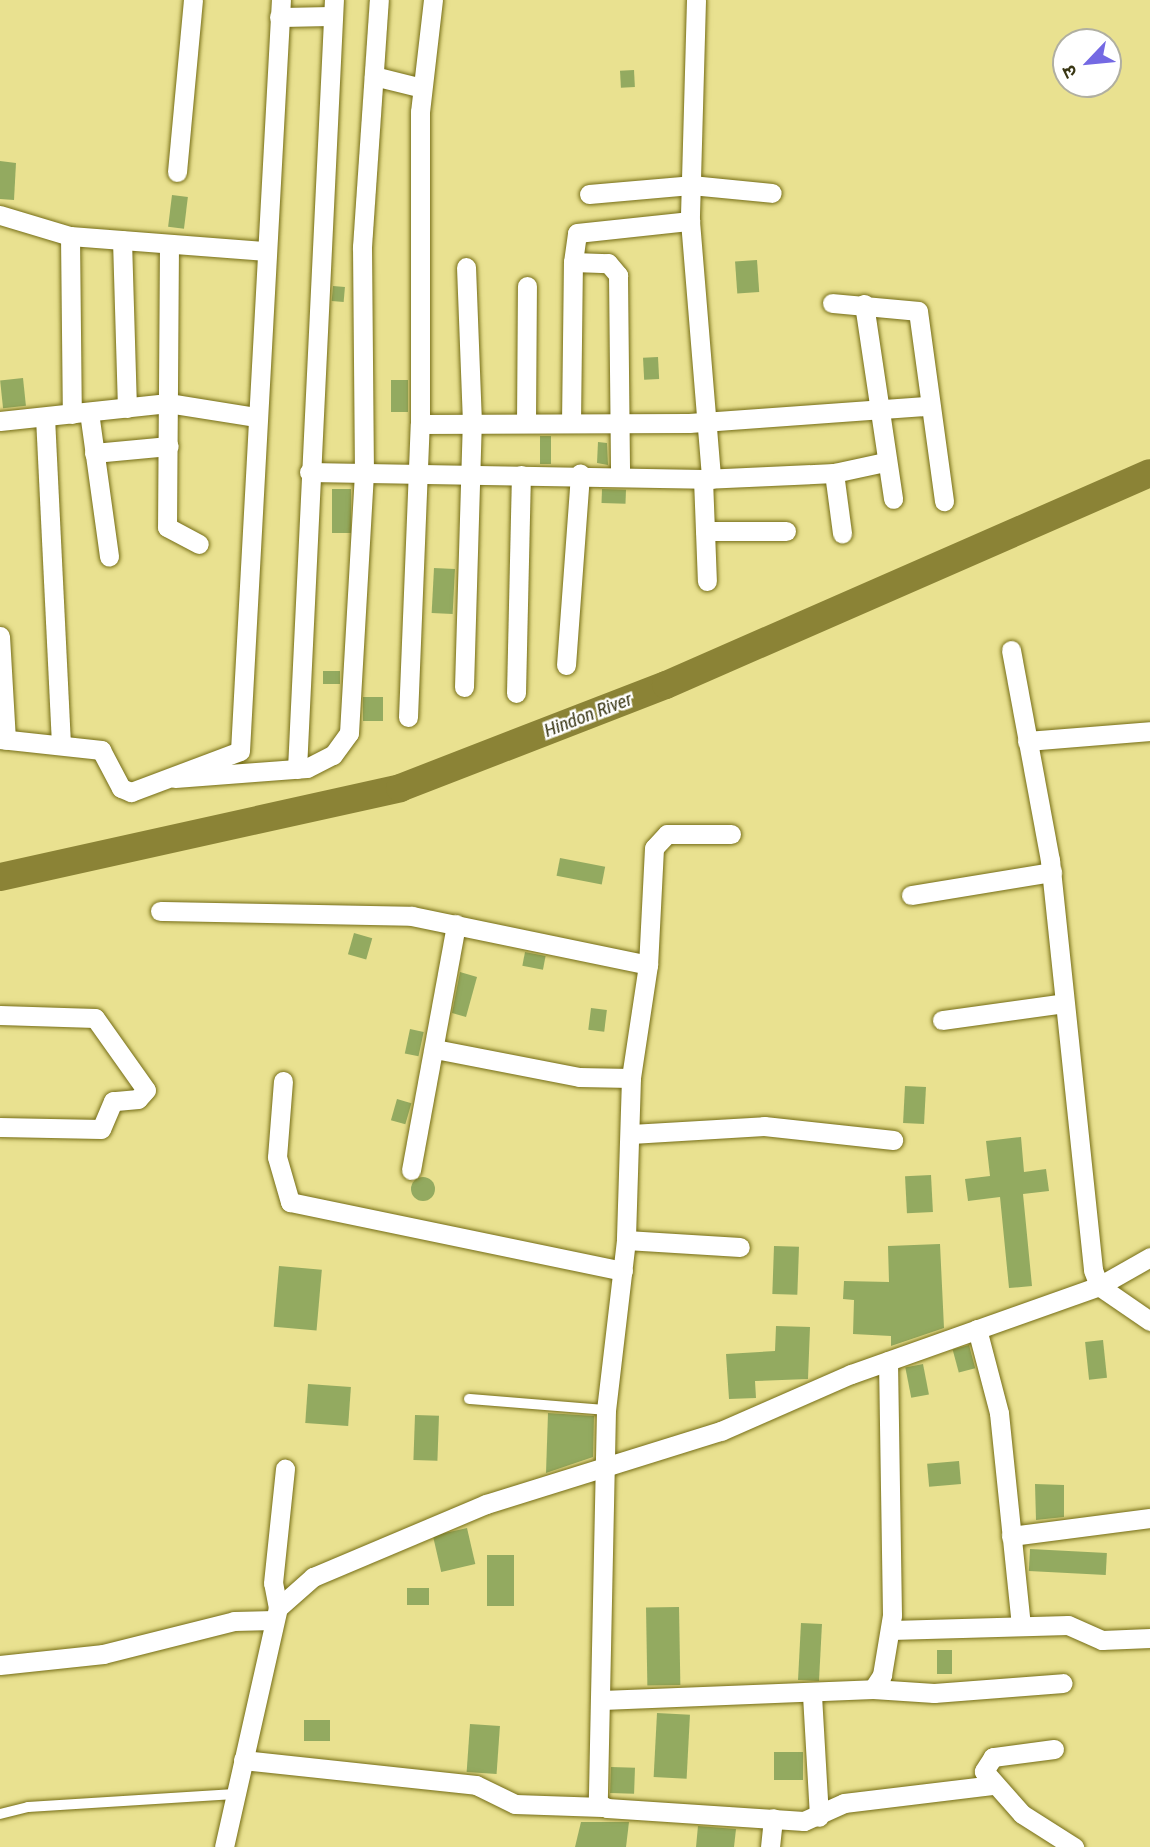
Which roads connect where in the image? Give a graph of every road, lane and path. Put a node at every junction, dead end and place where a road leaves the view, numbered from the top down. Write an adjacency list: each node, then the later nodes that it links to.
1 (193, 0): 9 (street)
2 (379, 0): 7 (street)
3 (433, 0): 8 (street)
4 (696, 0): 10 (street)
5 (280, 8): 6 (street); 18 (street)
6 (334, 8): 41 (street)
7 (374, 76): 8 (street); 45 (street)
8 (422, 88): 37 (street)
9 (177, 172)
10 (691, 185): 11 (street); 12 (street); 14 (street)
11 (772, 193)
12 (589, 194)
13 (0, 215): 15 (street)
14 (690, 221): 19 (street); 33 (street)
15 (70, 236): 16 (street); 27 (street)
16 (122, 240): 17 (street); 26 (street)
17 (169, 244): 18 (street); 24 (street)
18 (262, 251): 30 (street)
19 (573, 262): 32 (street); 36 (street)
20 (466, 267): 34 (street)
21 (527, 286): 35 (street)
22 (832, 303): 23 (street)
23 (864, 304): 25 (street); 28 (street)
24 (168, 403): 26 (street); 30 (street); 38 (street)
25 (928, 407): 28 (street); 51 (street)
26 (127, 408): 27 (street)
27 (81, 413): 29 (street); 39 (street)
28 (876, 414): 33 (street); 40 (street)
29 (45, 417): 31 (street); 67 (street)
30 (256, 417): 69 (street)
31 (0, 421)
32 (618, 422): 33 (street); 36 (street); 44 (street)
33 (706, 422): 49 (street)
34 (472, 423): 35 (street); 37 (street); 47 (street)
35 (526, 423): 36 (street)
36 (571, 423)
37 (420, 424): 46 (street)
38 (169, 446): 39 (street); 55 (street)
39 (94, 453): 56 (street)
40 (885, 462): 42 (street); 50 (street)
41 (309, 472): 45 (street); 68 (street)
42 (834, 473): 49 (street); 54 (street)
43 (580, 474): 44 (street); 48 (street); 60 (street)
44 (620, 474): 49 (street)
45 (364, 475): 46 (street); 68 (street)
46 (417, 475): 47 (street); 63 (street)
47 (467, 475): 48 (street); 61 (street)
48 (521, 475): 62 (street)
49 (707, 479): 52 (street)
50 (893, 499)
51 (944, 501)
52 (705, 531): 53 (street); 57 (street)
53 (786, 531)
54 (842, 533)
55 (199, 544)
56 (109, 556)
57 (708, 581)
58 (0, 636): 65 (street)
59 (1012, 650): 66 (street)
60 (566, 665)
61 (464, 687)
62 (516, 693)
63 (408, 717)
64 (1150, 731): 66 (street)
65 (3, 739): 67 (street)
66 (1027, 741): 71 (street)
67 (61, 744): 69 (street)
68 (297, 769): 69 (street)
69 (170, 778)
70 (731, 834): 75 (street)
71 (1052, 872): 72 (street); 76 (street)
72 (911, 895)
73 (160, 911): 74 (street)
74 (456, 924): 75 (street); 79 (street)
75 (648, 965): 80 (street)
76 (1064, 1003): 78 (street); 90 (street)
77 (0, 1015): 82 (street)
78 (942, 1020)
79 (435, 1049): 80 (street); 85 (street)
80 (631, 1078): 83 (street)
81 (283, 1081): 89 (street)
82 (0, 1127)
83 (631, 1134): 84 (street); 86 (street)
84 (893, 1140)
85 (411, 1170)
86 (626, 1240): 87 (street); 89 (street)
87 (740, 1247)
88 (1150, 1257): 90 (street)
89 (623, 1271): 95 (street)
90 (1099, 1286): 91 (street); 92 (street)
91 (1150, 1321)
92 (977, 1329): 93 (street); 99 (street)
93 (888, 1362): 97 (street); 102 (street)
94 (469, 1399): 95 (lane)
95 (606, 1410): 97 (street)
96 (285, 1469): 100 (street)
97 (603, 1472): 100 (street); 108 (street)
98 (1150, 1518): 99 (street)
99 (1012, 1536): 101 (street)
100 (276, 1614): 104 (street); 110 (street)
101 (1021, 1626): 102 (street); 103 (street)
102 (891, 1630): 106 (street)
103 (1150, 1637)
104 (0, 1665)
105 (1063, 1683): 106 (street)
106 (873, 1689): 107 (street)
107 (812, 1695): 108 (street); 115 (street)
108 (602, 1700): 113 (street)
109 (1054, 1749): 111 (street)
110 (243, 1760): 112 (street); 113 (street)
111 (992, 1785): 115 (street); 119 (street)
112 (235, 1794): 114 (lane); 117 (street)
113 (602, 1807): 116 (street)
114 (0, 1814)
115 (819, 1816): 116 (street)
116 (773, 1818): 118 (street)
117 (224, 1847)
118 (770, 1847)
119 (1073, 1847)

